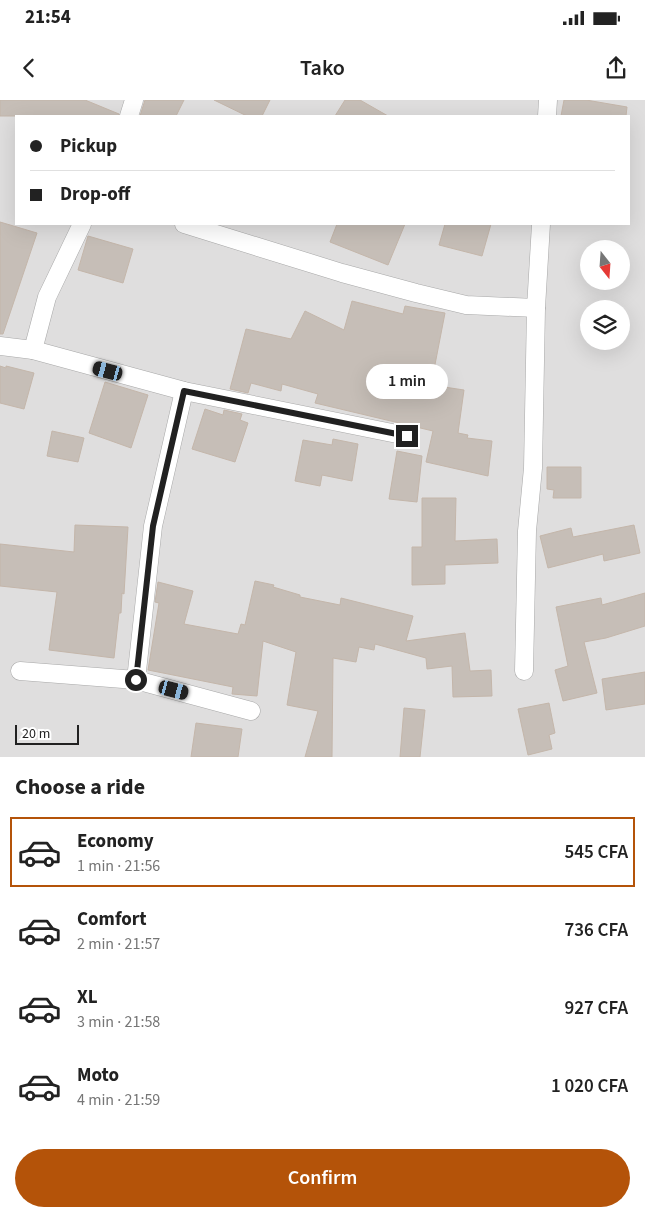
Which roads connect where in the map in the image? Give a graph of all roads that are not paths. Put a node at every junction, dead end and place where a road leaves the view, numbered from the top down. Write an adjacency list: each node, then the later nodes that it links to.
1 (134, 100): 3 (street)
2 (548, 100): 4 (street)
3 (129, 115)
4 (547, 115)
5 (82, 225): 11 (street)
6 (193, 225): 8 (street)
7 (541, 225): 9 (street)
8 (212, 227): 9 (street)
9 (536, 308): 15 (street)
10 (0, 346): 11 (street)
11 (32, 350): 12 (street)
12 (184, 391): 13 (street); 16 (street)
13 (407, 436)
14 (20, 671): 16 (street)
15 (524, 671)
16 (136, 680): 17 (street)
17 (251, 711)

